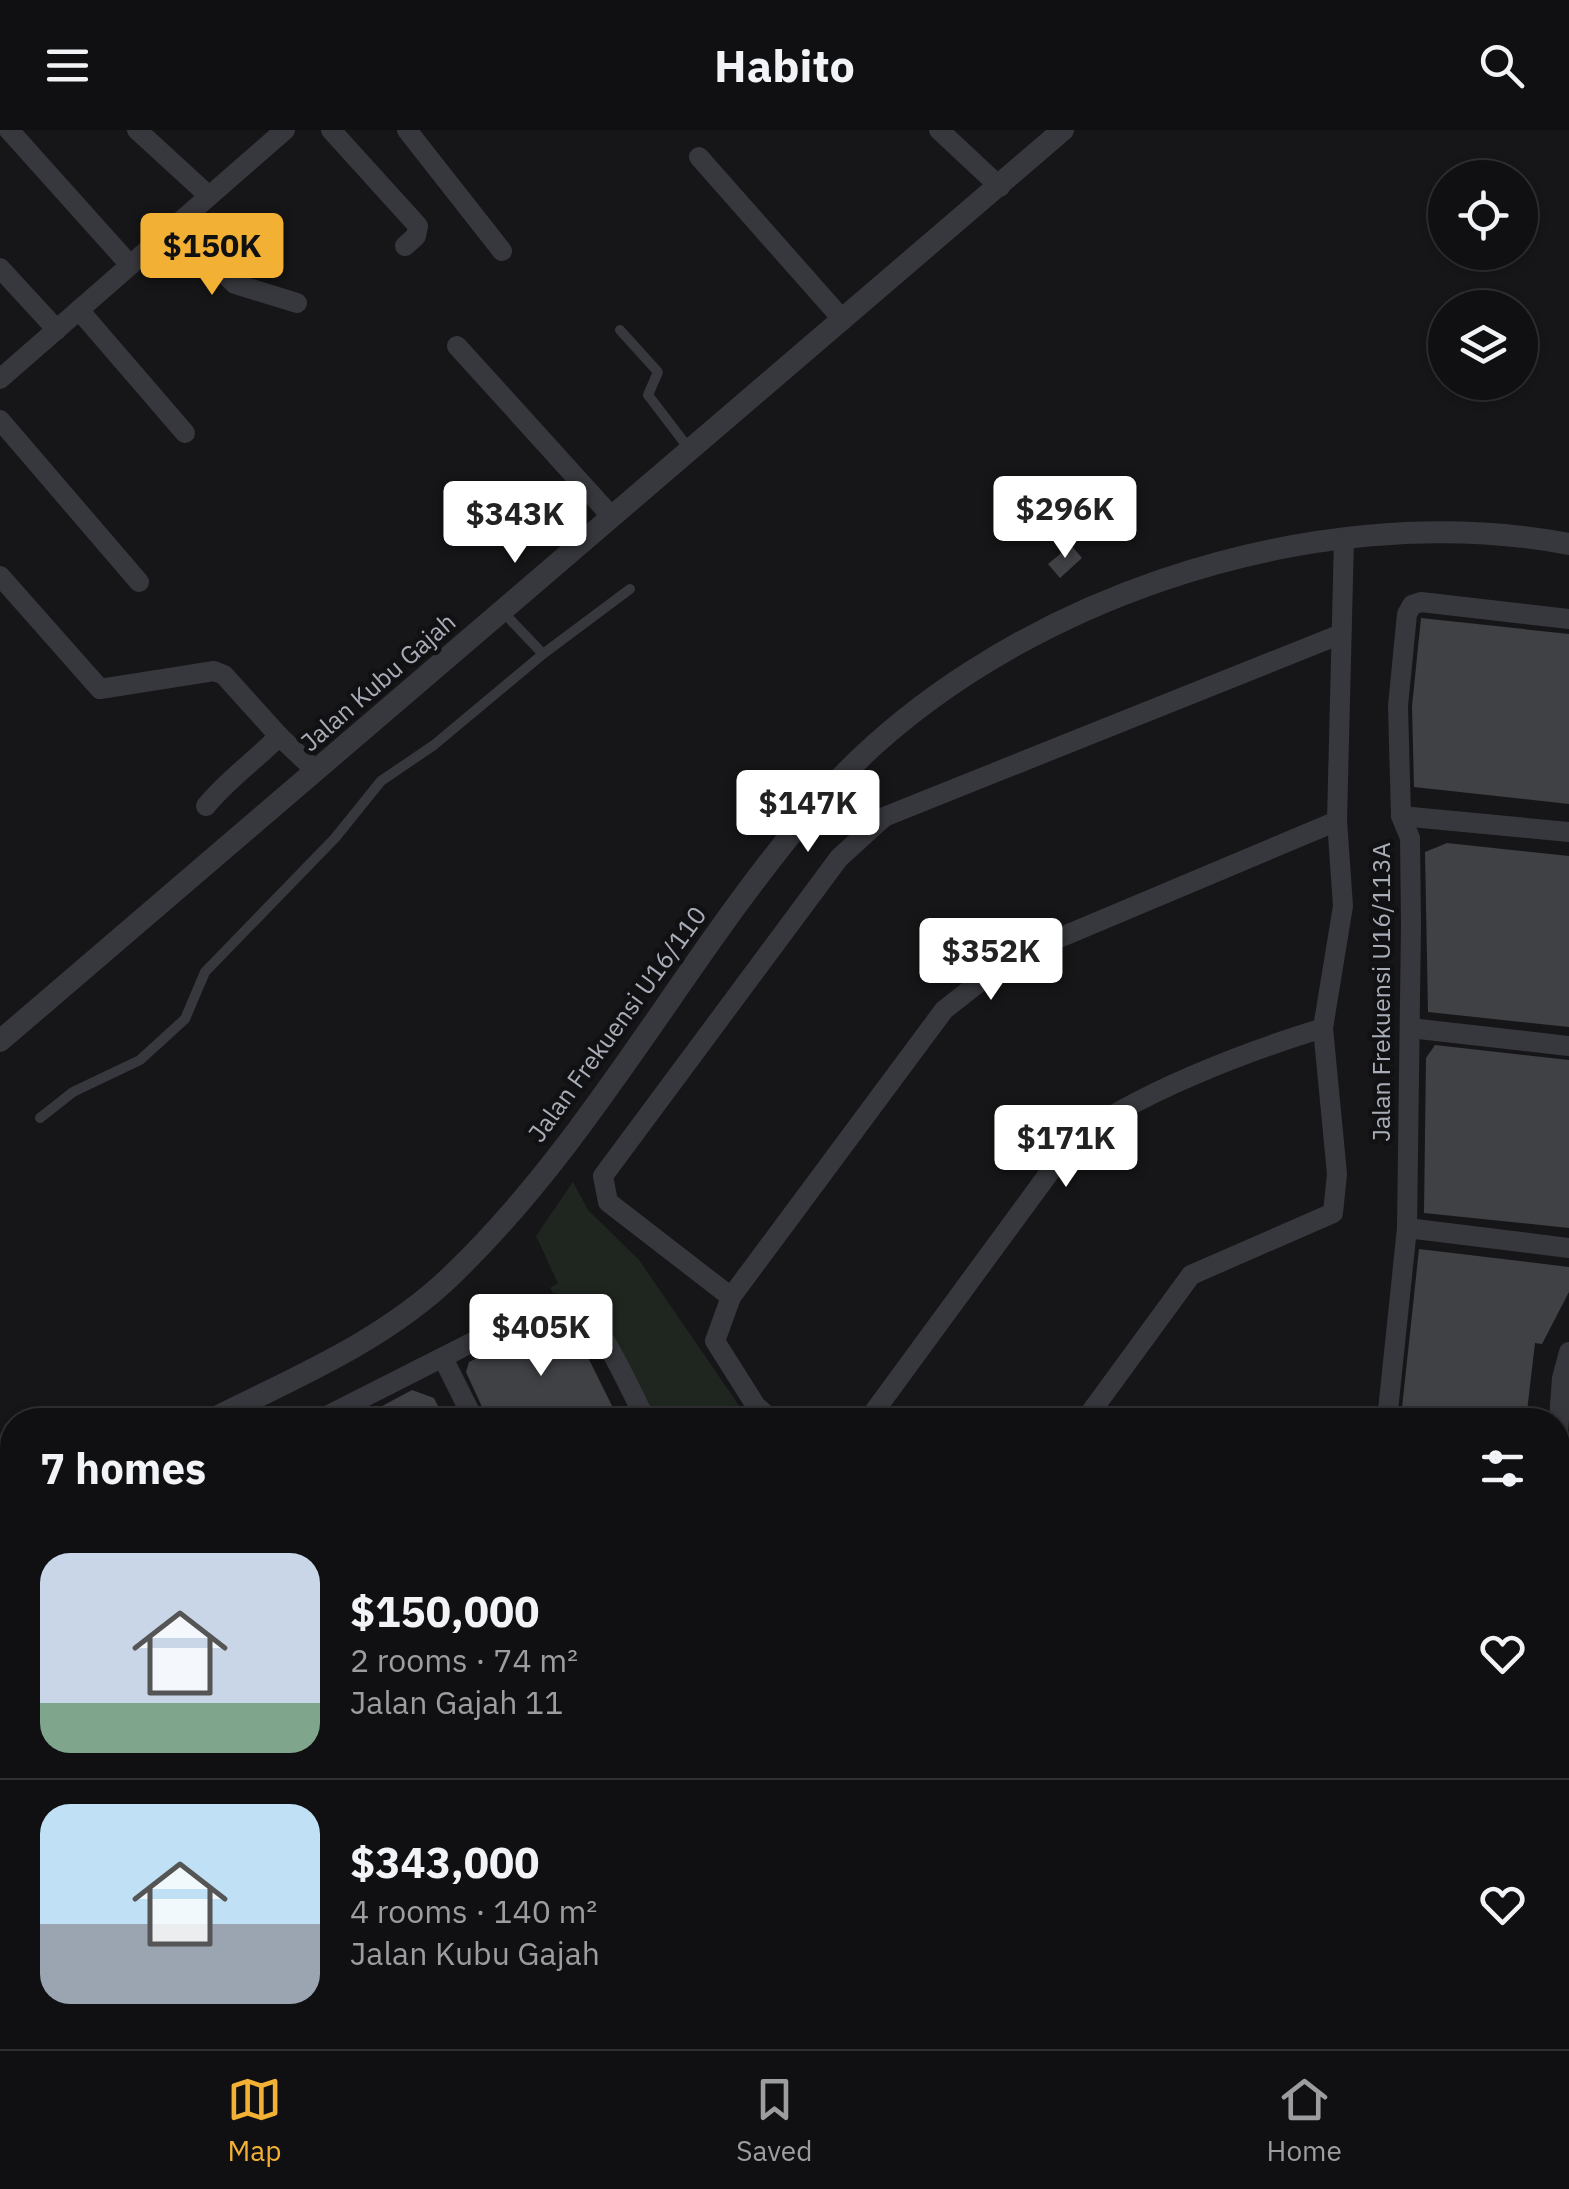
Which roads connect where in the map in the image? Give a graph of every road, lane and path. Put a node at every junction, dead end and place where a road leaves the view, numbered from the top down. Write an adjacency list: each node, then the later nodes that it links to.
1 (9, 130): 14 (street)
2 (137, 130): 10 (street)
3 (285, 130): 10 (street)
4 (331, 130): 12 (street)
5 (408, 130): 13 (street)
6 (939, 130): 9 (street)
7 (1063, 130): 9 (street, Jalan Kubu Gajah)
8 (699, 157): 18 (street)
9 (1000, 186): 18 (street, Jalan Kubu Gajah)
10 (209, 196): 11 (street)
11 (176, 226): 14 (street); 16 (street)
12 (405, 246)
13 (502, 251)
14 (130, 266): 17 (street)
15 (0, 268): 19 (street)
16 (297, 303)
17 (78, 310): 19 (street); 24 (street)
18 (844, 320): 25 (street, Jalan Kubu Gajah)
19 (56, 330): 22 (street)
20 (620, 330): 25 (lane)
21 (457, 346): 26 (street)
22 (0, 379)
23 (0, 420): 30 (street)
24 (185, 433)
25 (690, 451): 26 (street, Jalan Kubu Gajah)
26 (612, 517): 32 (street, Jalan Kubu Gajah)
27 (1344, 538): 28 (street, Jalan Frekuensi U16/110); 34 (street); 52 (street, Jalan Frekuensi U16/110)
28 (1569, 544)
29 (0, 576): 36 (street)
30 (139, 582)
31 (630, 589): 35 (lane)
32 (503, 612): 35 (lane); 37 (street, Jalan Kubu Gajah)
33 (1569, 620): 39 (street, Jalan Frekuensi U16/113A)
34 (1341, 634): 40 (street); 49 (street)
35 (543, 654): 46 (lane)
36 (278, 736): 37 (street); 38 (street)
37 (316, 771): 44 (street, Jalan Kubu Gajah)
38 (206, 806)
39 (1401, 816): 41 (street); 43 (street, Jalan Frekuensi U16/113A)
40 (1337, 822): 42 (street); 49 (street)
41 (1569, 832)
42 (1323, 1028): 57 (street); 58 (street)
43 (1410, 1028): 45 (street); 47 (street, Jalan Frekuensi U16/113A)
44 (0, 1041)
45 (1569, 1046)
46 (40, 1118)
47 (1407, 1228): 48 (street); 59 (street, Jalan Frekuensi U16/113A)
48 (1569, 1248)
49 (732, 1297): 56 (street)
50 (1569, 1352): 60 (street)
51 (444, 1360): 53 (street); 54 (street); 55 (street)
52 (234, 1408)
53 (344, 1408)
54 (468, 1408)
55 (639, 1408)
56 (758, 1408)
57 (877, 1408)
58 (1094, 1408)
59 (1388, 1408)
60 (1560, 1408)

